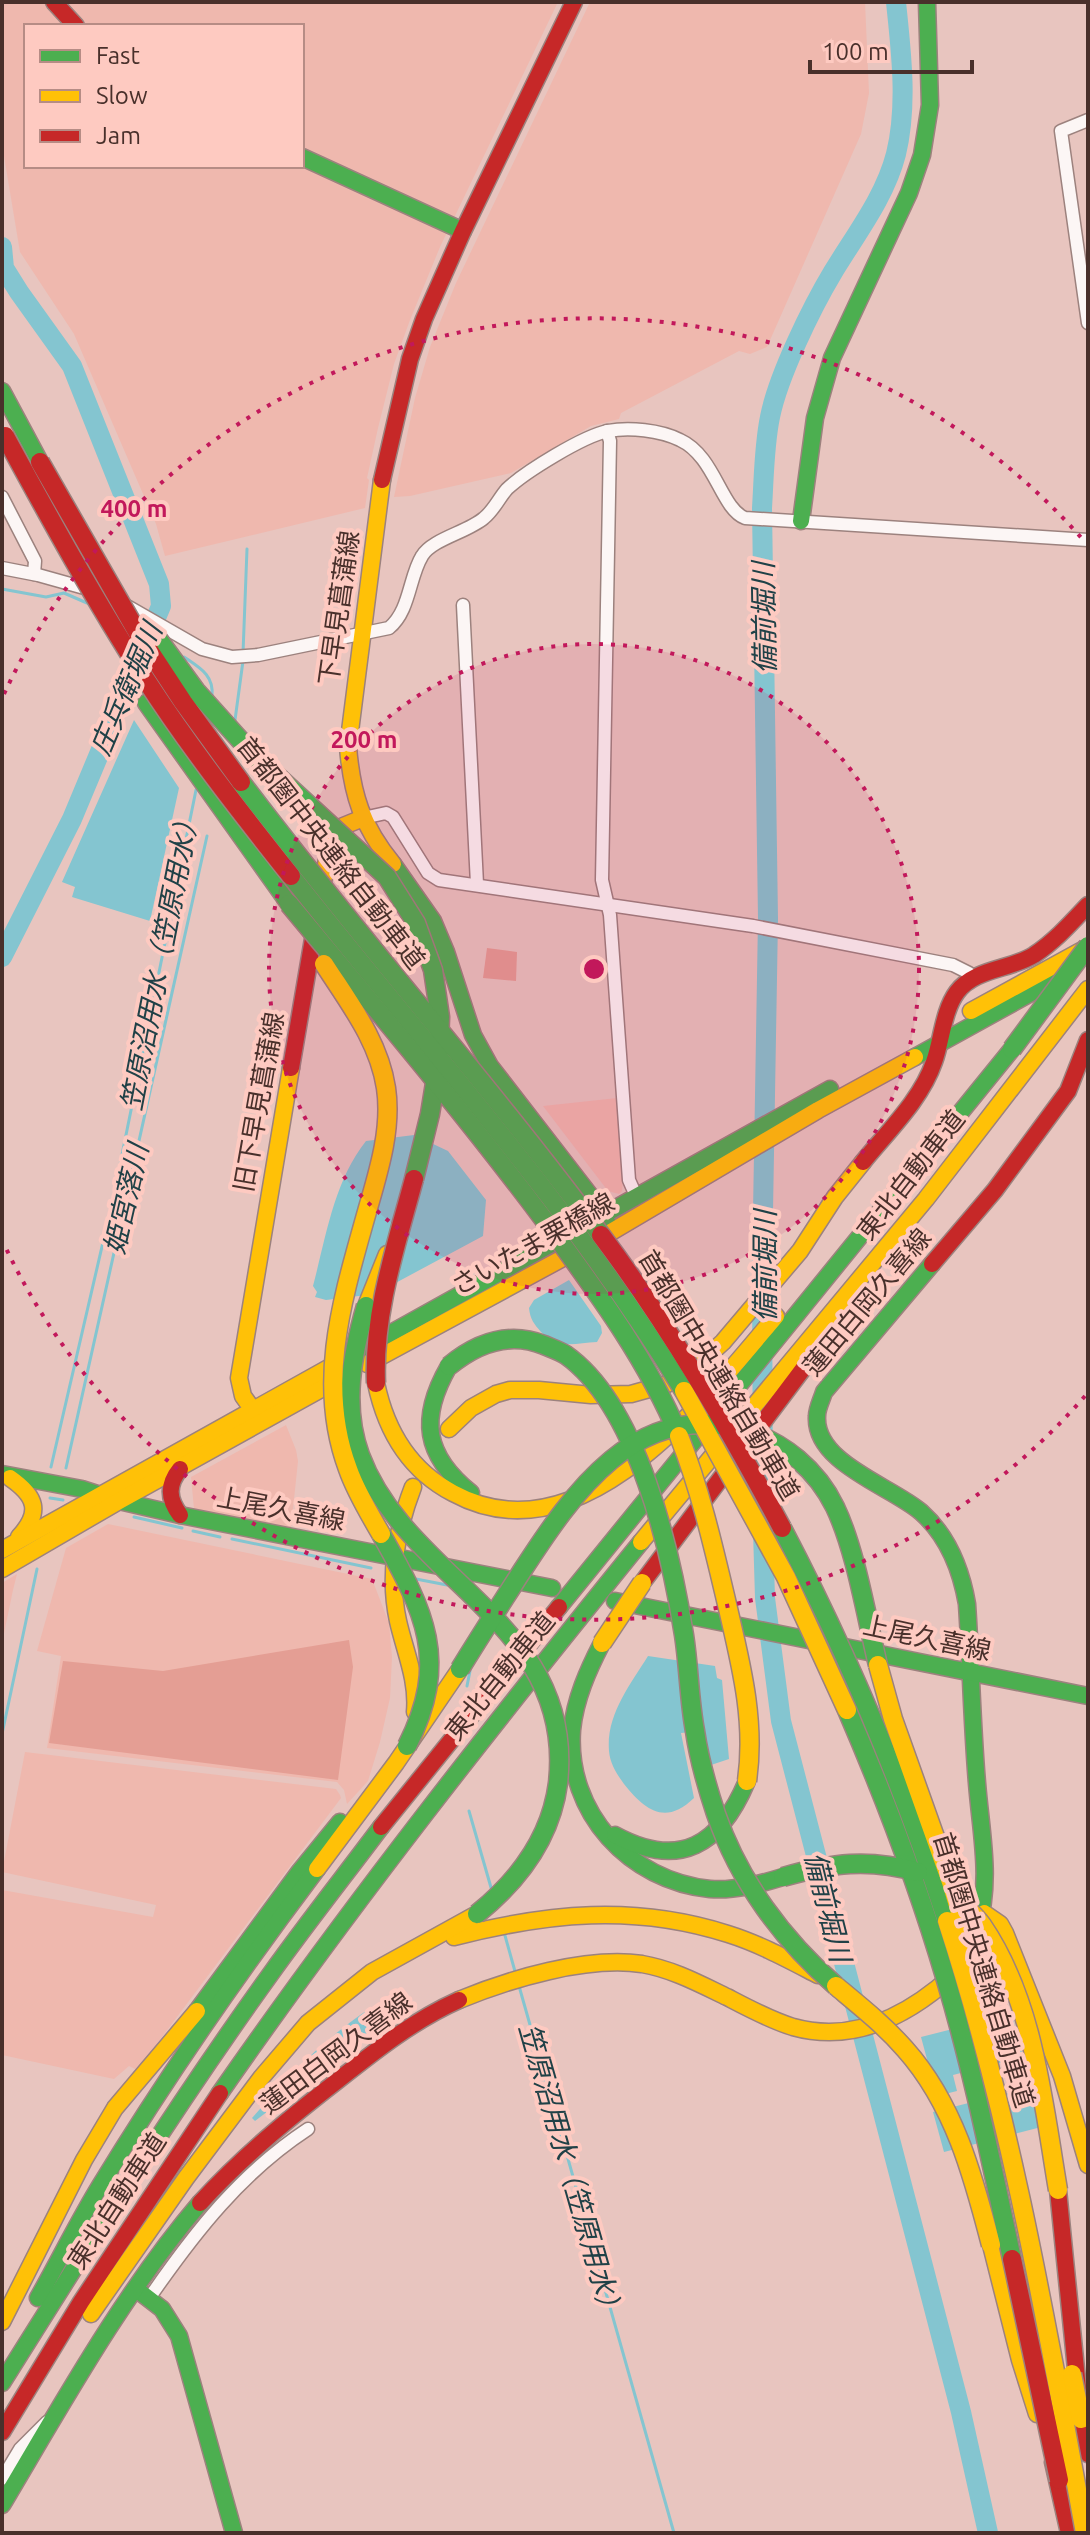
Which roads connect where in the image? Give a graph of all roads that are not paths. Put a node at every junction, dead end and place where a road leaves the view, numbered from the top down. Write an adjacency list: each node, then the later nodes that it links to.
1 (54, 2): 4 (main road)
2 (574, 2): 7 (main road, 下早見菖蒲線)
3 (927, 2): 14 (main road)
4 (74, 24)
5 (1088, 120): 8 (street)
6 (304, 158): 7 (main road)
7 (463, 231): 19 (main road, 下早見菖蒲線)
8 (1088, 323)
9 (2, 391): 12 (main road, 首都圏中央連絡自動車道)
10 (607, 431): 14 (street); 19 (street); 23 (street)
11 (3, 434): 22 (main road, bridge); 69 (main road, 首都圏中央連絡自動車道, bridge)
12 (40, 462): 34 (main road, bridge); 73 (main road, 首都圏中央連絡自動車道, bridge)
13 (2, 497): 17 (street)
14 (796, 520): 15 (street)
15 (1088, 540)
16 (2, 568): 17 (street)
17 (34, 574): 19 (street)
18 (463, 605): 21 (street)
19 (361, 634): 20 (main road, 下早見菖蒲線)
20 (363, 818): 21 (street); 35 (main road, 下早見菖蒲線); 37 (main road, 旧下早見菖蒲線)
21 (477, 884): 23 (street)
22 (289, 904): 53 (main road, bridge); 54 (main road, bridge)
23 (609, 904): 27 (street); 33 (street)
24 (1088, 905): 27 (main road)
25 (1088, 946): 29 (main road, さいたま栗橋線); 32 (main road, 東北自動車道, bridge)
26 (1088, 961): 29 (main road, さいたま栗橋線)
27 (972, 978): 29 (main road)
28 (1088, 989): 36 (main road, 東北自動車道)
29 (943, 1034): 31 (main road, さいたま栗橋線); 38 (main road)
30 (1088, 1040): 51 (main road, 蓮田白岡久喜線)
31 (741, 1148): 33 (main road, さいたま栗橋線); 35 (main road, さいたま栗橋線)
32 (902, 1187): 44 (main road); 63 (main road, 東北自動車道)
33 (637, 1198): 35 (main road, さいたま栗橋線)
34 (405, 1208): 44 (main road, bridge); 56 (main road, bridge)
35 (608, 1224): 37 (main road, さいたま栗橋線); 39 (main road, さいたま栗橋線)
36 (868, 1270): 54 (main road, bridge); 66 (main road, 東北自動車道, bridge)
37 (253, 1410): 42 (main road, さいたま栗橋線)
38 (449, 1429)
39 (185, 1465): 43 (main road, さいたま栗橋線); 45 (main road)
40 (4, 1475): 42 (main road, 上尾久喜線); 46 (main road)
41 (413, 1487): 47 (main road)
42 (100, 1495): 43 (main road, 上尾久喜線); 46 (main road, さいたま栗橋線)
43 (119, 1501): 45 (main road, 上尾久喜線); 48 (main road, さいたま栗橋線)
44 (513, 1509): 57 (main road, bridge)
45 (180, 1515): 47 (main road, 上尾久喜線)
46 (5, 1548)
47 (393, 1558): 49 (main road, 上尾久喜線); 61 (main road)
48 (2, 1569)
49 (552, 1588)
50 (615, 1601): 51 (main road, 上尾久喜線)
51 (970, 1674): 52 (main road, 上尾久喜線); 55 (main road, 蓮田白岡久喜線)
52 (1088, 1696)
53 (407, 1746): 62 (main road); 65 (main road, bridge)
54 (585, 1801): 65 (main road, bridge)
55 (984, 1913): 59 (main road); 60 (main road, 蓮田白岡久喜線)
56 (479, 1921): 57 (main road, bridge); 66 (main road)
57 (836, 1986): 69 (main road, bridge)
58 (308, 2129): 60 (street)
59 (1088, 2165)
60 (143, 2293): 64 (main road, 蓮田白岡久喜線); 71 (main road)
61 (2, 2322)
62 (2, 2375)
63 (2, 2383)
64 (56, 2413): 68 (street); 70 (main road, 蓮田白岡久喜線)
65 (1081, 2419): 67 (main road)
66 (6, 2426)
67 (1088, 2454)
68 (2, 2479)
69 (1059, 2480): 72 (main road, 首都圏中央連絡自動車道)
70 (2, 2505)
71 (234, 2533)
72 (1069, 2533)
73 (1085, 2533)

